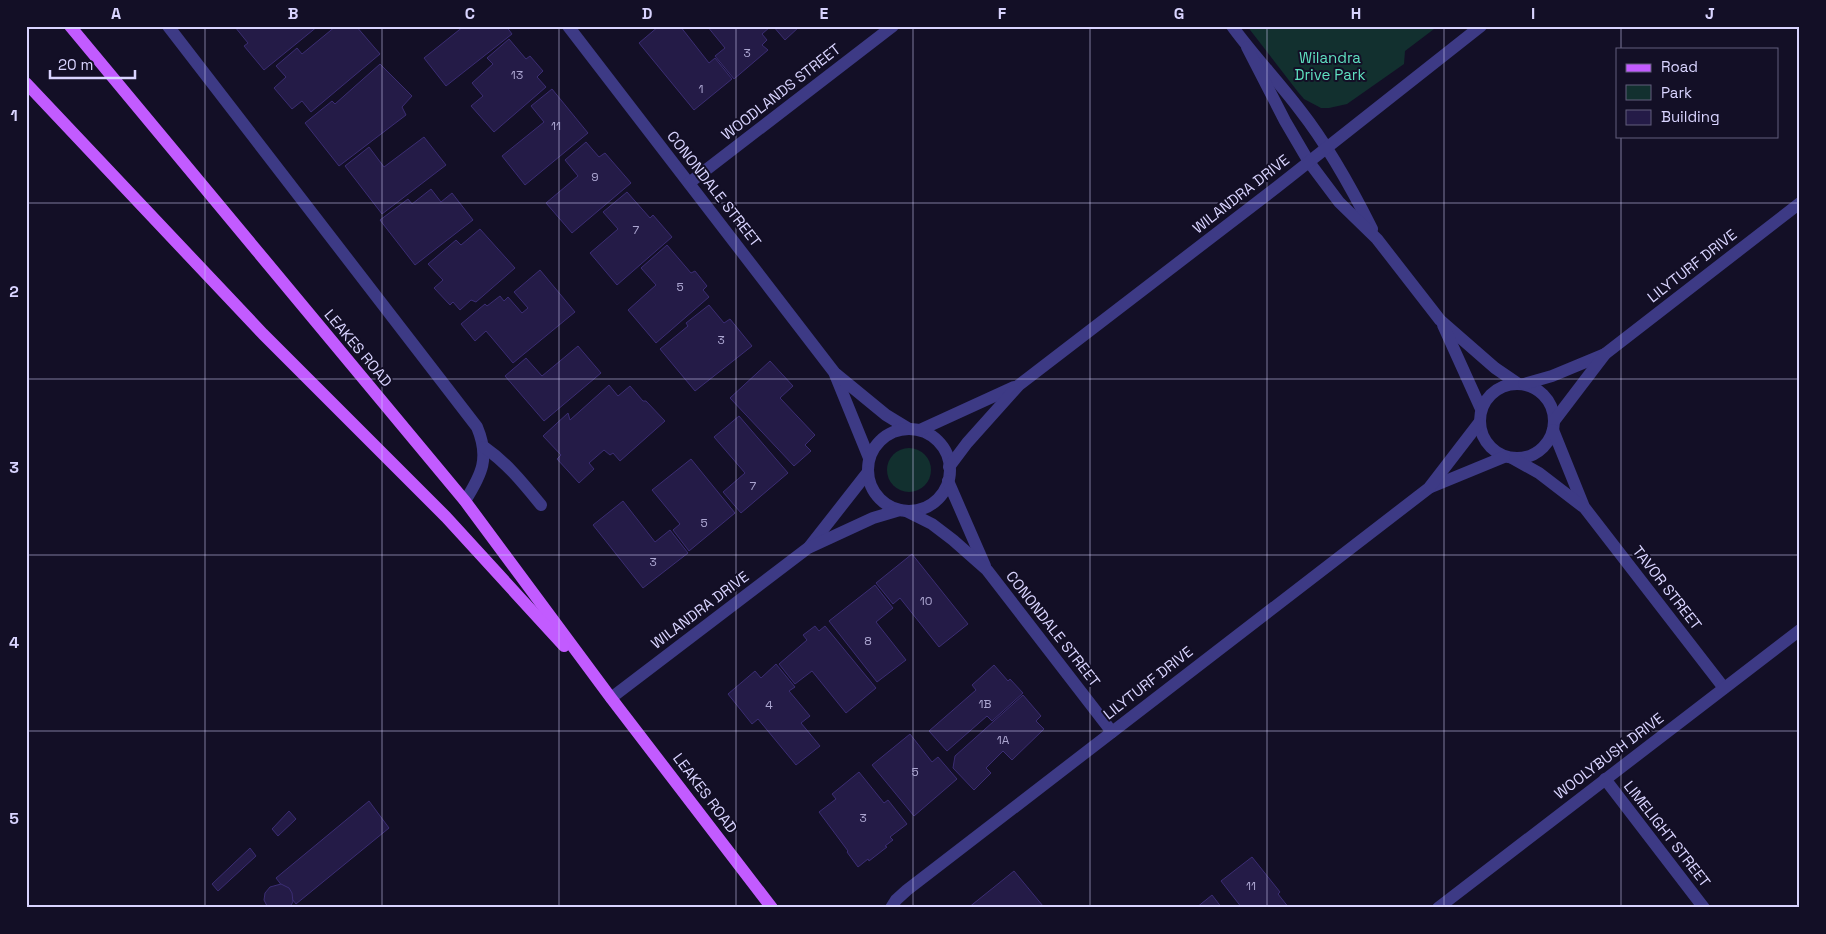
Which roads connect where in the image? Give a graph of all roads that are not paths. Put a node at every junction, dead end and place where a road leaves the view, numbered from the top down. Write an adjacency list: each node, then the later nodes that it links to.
1 (70, 26): 30 (main road, LEAKES ROAD)
2 (168, 26): 23 (street)
3 (568, 26): 11 (street, CONONDALE STREET)
4 (893, 26): 11 (street, WOODLANDS STREET)
5 (1232, 26): 7 (street)
6 (1481, 26): 9 (street, WILANDRA DRIVE)
7 (1247, 47): 9 (street); 10 (street)
8 (26, 84): 38 (main road, LEAKES ROAD)
9 (1327, 147): 10 (street, WILANDRA DRIVE); 13 (street)
10 (1309, 162): 13 (street); 18 (street, WILANDRA DRIVE)
11 (689, 183): 16 (street, CONONDALE STREET)
12 (1800, 203): 15 (street, LILYTURF DRIVE)
13 (1377, 239): 14 (street)
14 (1440, 320): 17 (street); 19 (street)
15 (1604, 354): 17 (street, LILYTURF DRIVE); 21 (street, LILYTURF DRIVE)
16 (834, 372): 22 (street, CONONDALE STREET); 24 (street, CONONDALE STREET)
17 (1521, 384): 19 (street); 21 (street)
18 (1018, 385): 22 (street, WILANDRA DRIVE); 26 (street, WILANDRA DRIVE)
19 (1481, 409): 20 (street)
20 (1479, 423): 25 (street); 29 (street, LILYTURF DRIVE)
21 (1554, 426): 25 (street); 32 (street, TAVOR STREET)
22 (914, 430): 24 (street); 26 (street)
23 (484, 447): 30 (street); 31 (street)
24 (869, 458): 27 (street)
25 (1508, 458): 29 (street, LILYTURF DRIVE); 32 (street, TAVOR STREET)
26 (949, 466): 28 (street)
27 (868, 472): 33 (street); 34 (street, WILANDRA DRIVE)
28 (948, 481): 33 (street); 35 (street, CONONDALE STREET)
29 (1429, 488): 39 (street, LILYTURF DRIVE)
30 (465, 501): 38 (main road, LEAKES ROAD)
31 (541, 504)
32 (1584, 507): 37 (street, TAVOR STREET)
33 (903, 510): 34 (street, WILANDRA DRIVE); 35 (street, CONONDALE STREET)
34 (808, 548): 38 (street, WILANDRA DRIVE)
35 (987, 570): 39 (street, CONONDALE STREET)
36 (1800, 630): 37 (street, WOOLYBUSH DRIVE)
37 (1724, 688): 40 (street, WOOLYBUSH DRIVE)
38 (612, 698): 41 (main road, LEAKES ROAD)
39 (1112, 732): 42 (street, LILYTURF DRIVE)
40 (1605, 780): 43 (street, WOOLYBUSH DRIVE); 44 (street, LIMELIGHT STREET)
41 (772, 908)
42 (891, 908)
43 (1438, 908)
44 (1704, 908)

